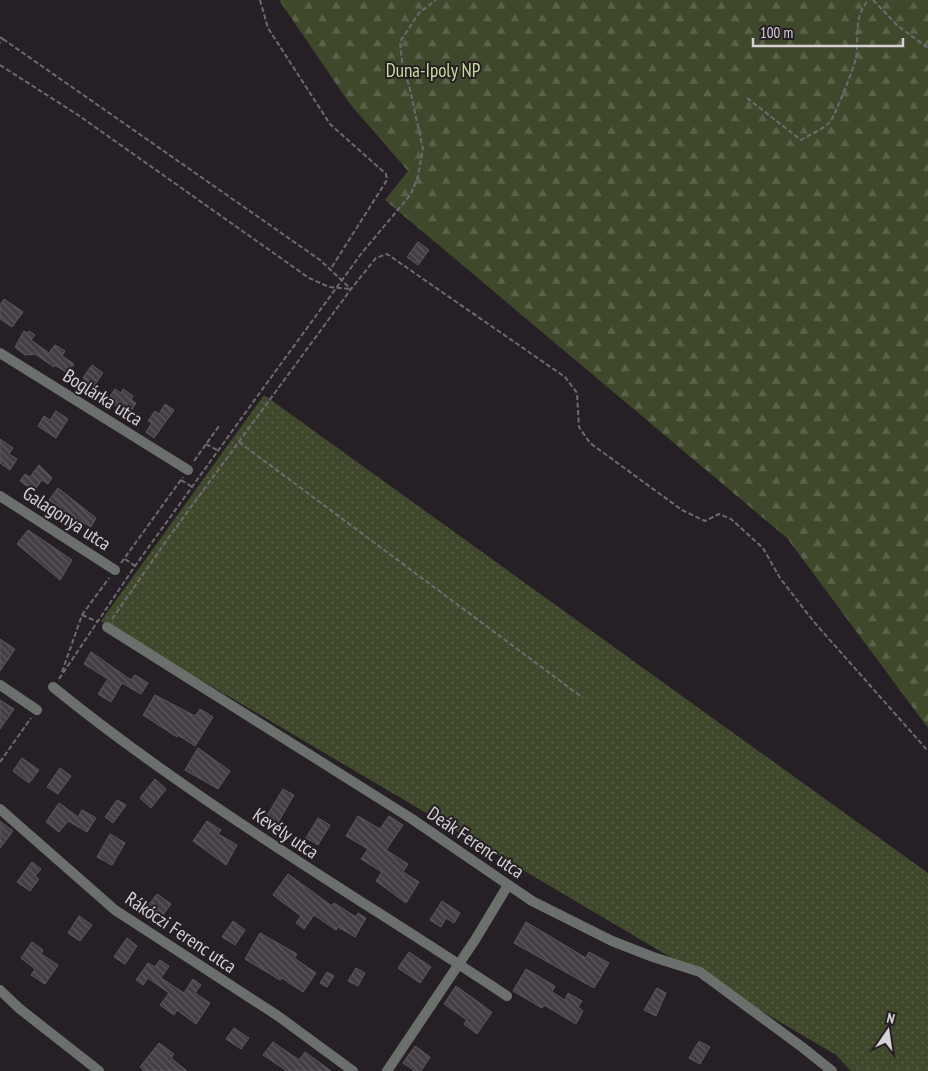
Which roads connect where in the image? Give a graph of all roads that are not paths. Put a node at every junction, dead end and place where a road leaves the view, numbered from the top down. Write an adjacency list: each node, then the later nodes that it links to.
1 (0, 353): 2 (street, Boglárka utca)
2 (188, 470)
3 (0, 496): 4 (street, Galagonya utca)
4 (115, 570)
5 (107, 628): 10 (street, Deák Ferenc utca)
6 (0, 685): 8 (street)
7 (53, 687): 11 (street, Kevély utca)
8 (37, 710)
9 (0, 809): 15 (street, Rákóczi Ferenc utca)
10 (508, 885): 11 (street); 17 (street, Deák Ferenc utca)
11 (459, 964): 13 (street, Kevély utca); 16 (street)
12 (0, 990): 14 (street)
13 (507, 996)
14 (99, 1071)
15 (353, 1071)
16 (387, 1071)
17 (832, 1071)

